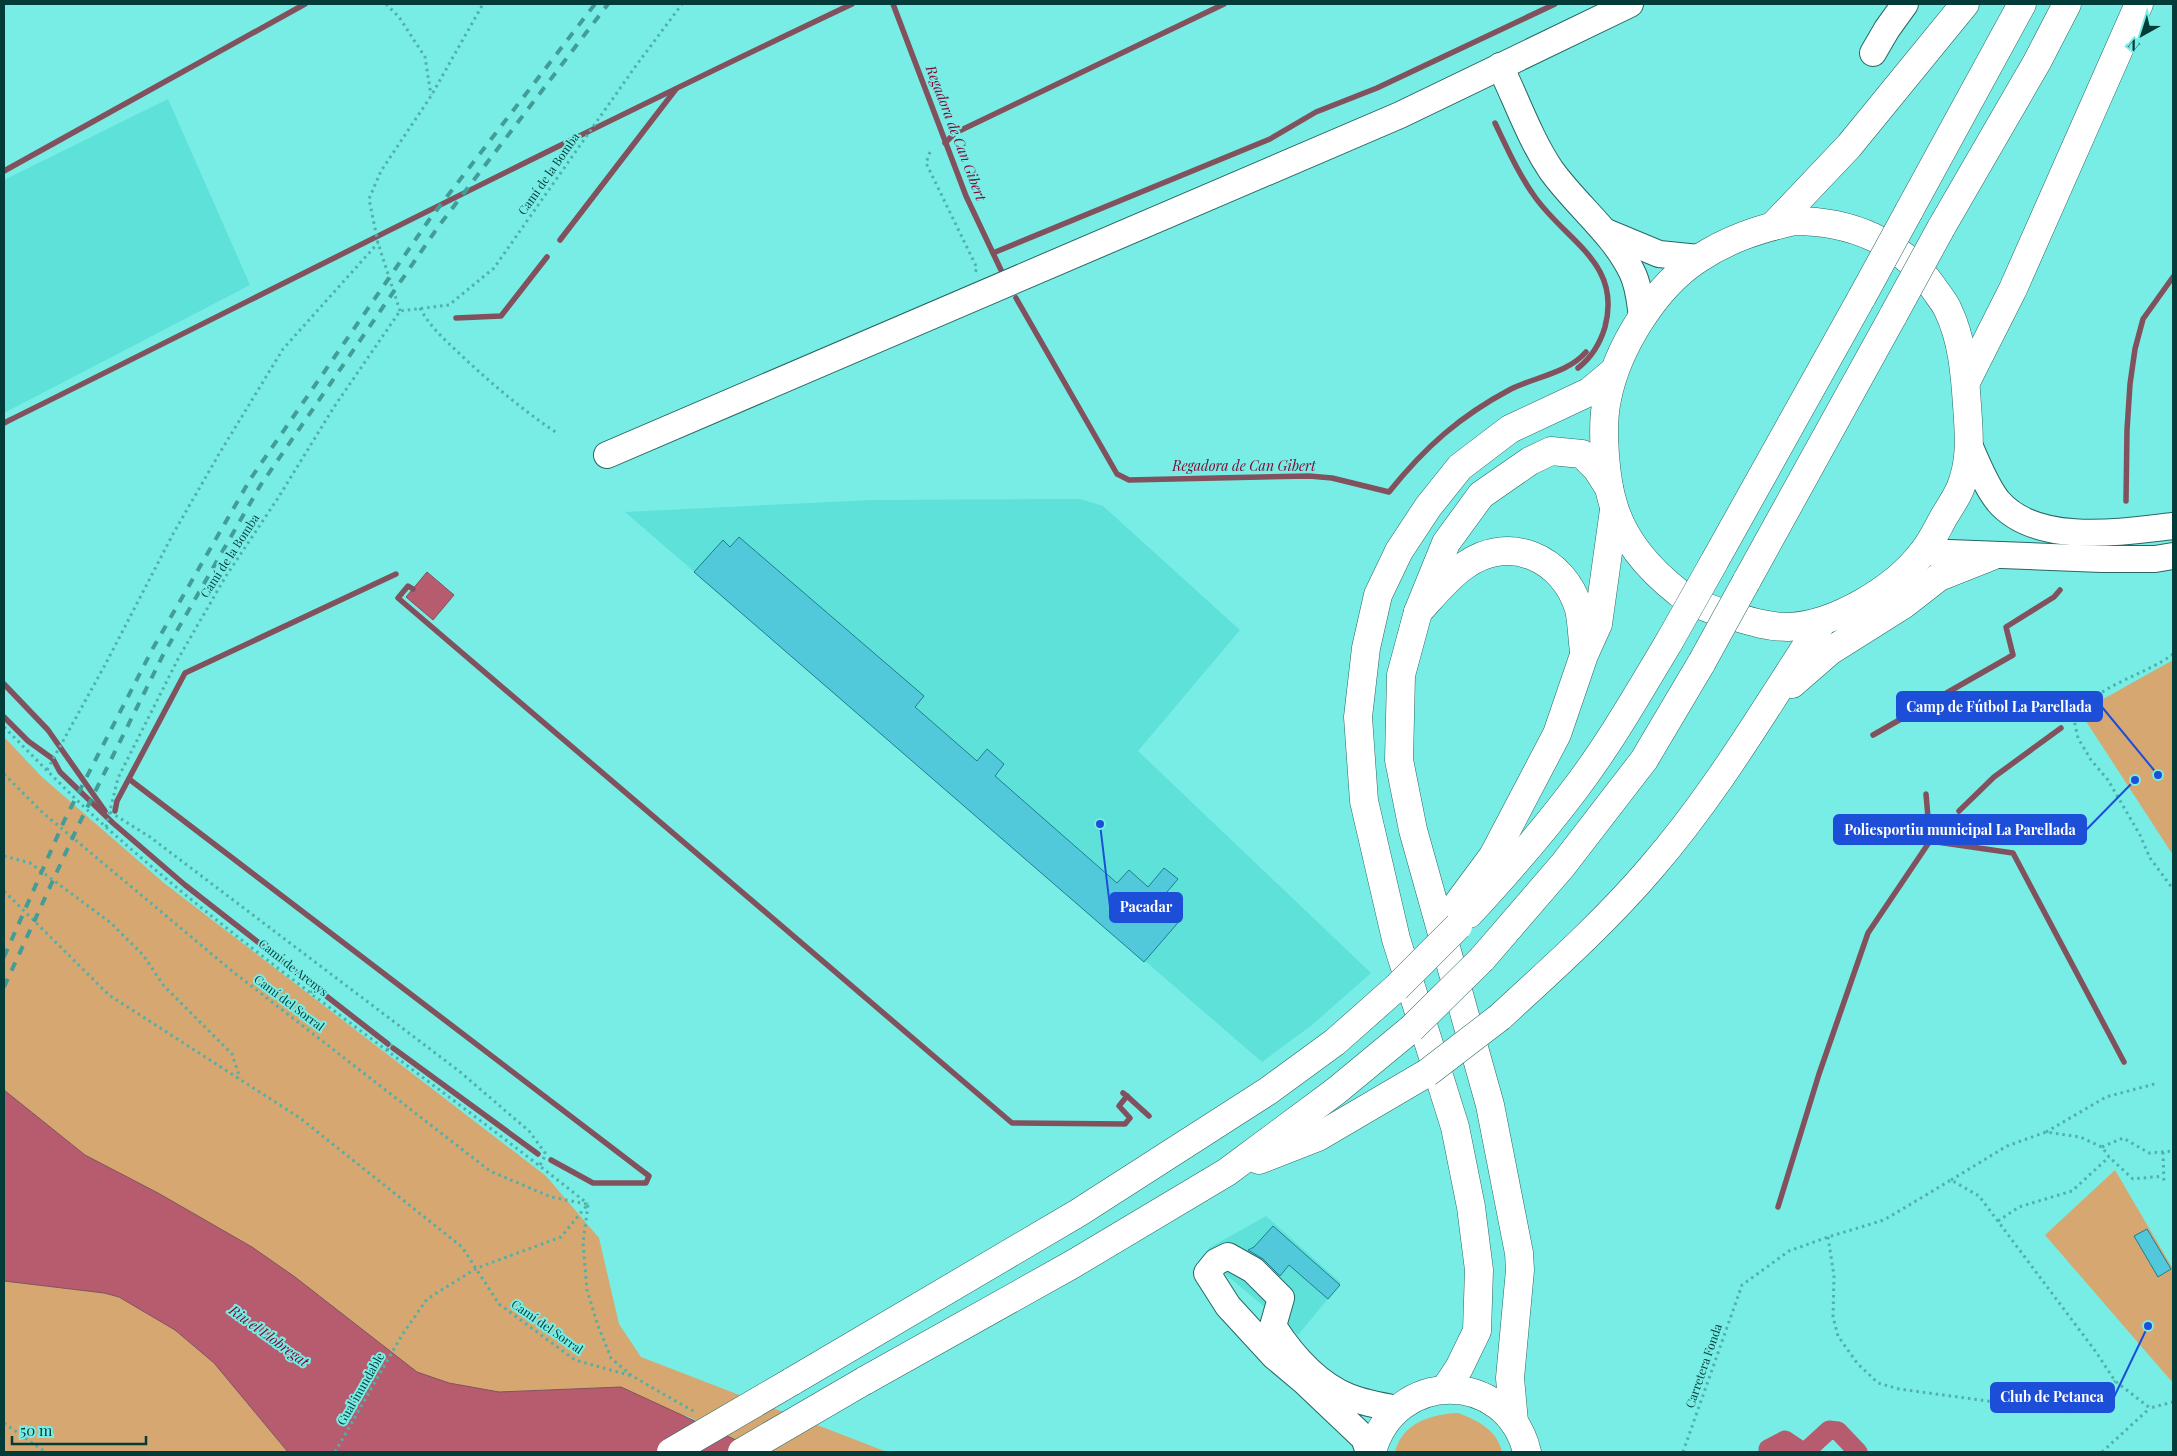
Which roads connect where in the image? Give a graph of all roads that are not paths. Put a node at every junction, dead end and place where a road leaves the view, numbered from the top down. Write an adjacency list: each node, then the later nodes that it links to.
1 (1630, 4): 8 (street)
2 (1905, 4): 7 (street)
3 (1965, 4): 9 (main road)
4 (2022, 4): 26 (main road, bridge)
5 (2067, 4): 27 (main road, bridge)
6 (2140, 4): 14 (main road)
7 (1873, 53)
8 (1500, 66): 10 (street); 16 (street)
9 (1773, 226): 11 (main road); 14 (main road)
10 (1606, 232): 11 (street); 12 (street)
11 (1699, 258): 12 (main road)
12 (1642, 317): 13 (main road)
13 (1614, 371): 17 (main road); 28 (main road)
14 (1966, 382): 15 (main road)
15 (1970, 447): 18 (street); 19 (main road)
16 (607, 454)
17 (1612, 499): 22 (main road); 23 (main road); 24 (main road)
18 (2173, 526)
19 (1923, 552): 20 (street); 23 (main road)
20 (1992, 556): 21 (street); 25 (main road)
21 (2173, 556)
22 (1418, 612): 24 (main road); 30 (main road)
23 (1822, 622): 25 (main road)
24 (1584, 655): 26 (main road)
25 (1766, 707): 27 (main road, bridge)
26 (1455, 918): 31 (main road, bridge)
27 (1227, 1172): 32 (main road, bridge)
28 (1445, 1389): 29 (main road); 30 (main road)
29 (1398, 1409): 33 (main road); 33 (street)
30 (1514, 1422): 34 (main road)
31 (671, 1452)
32 (742, 1452)
33 (1371, 1452)
34 (1527, 1452)

